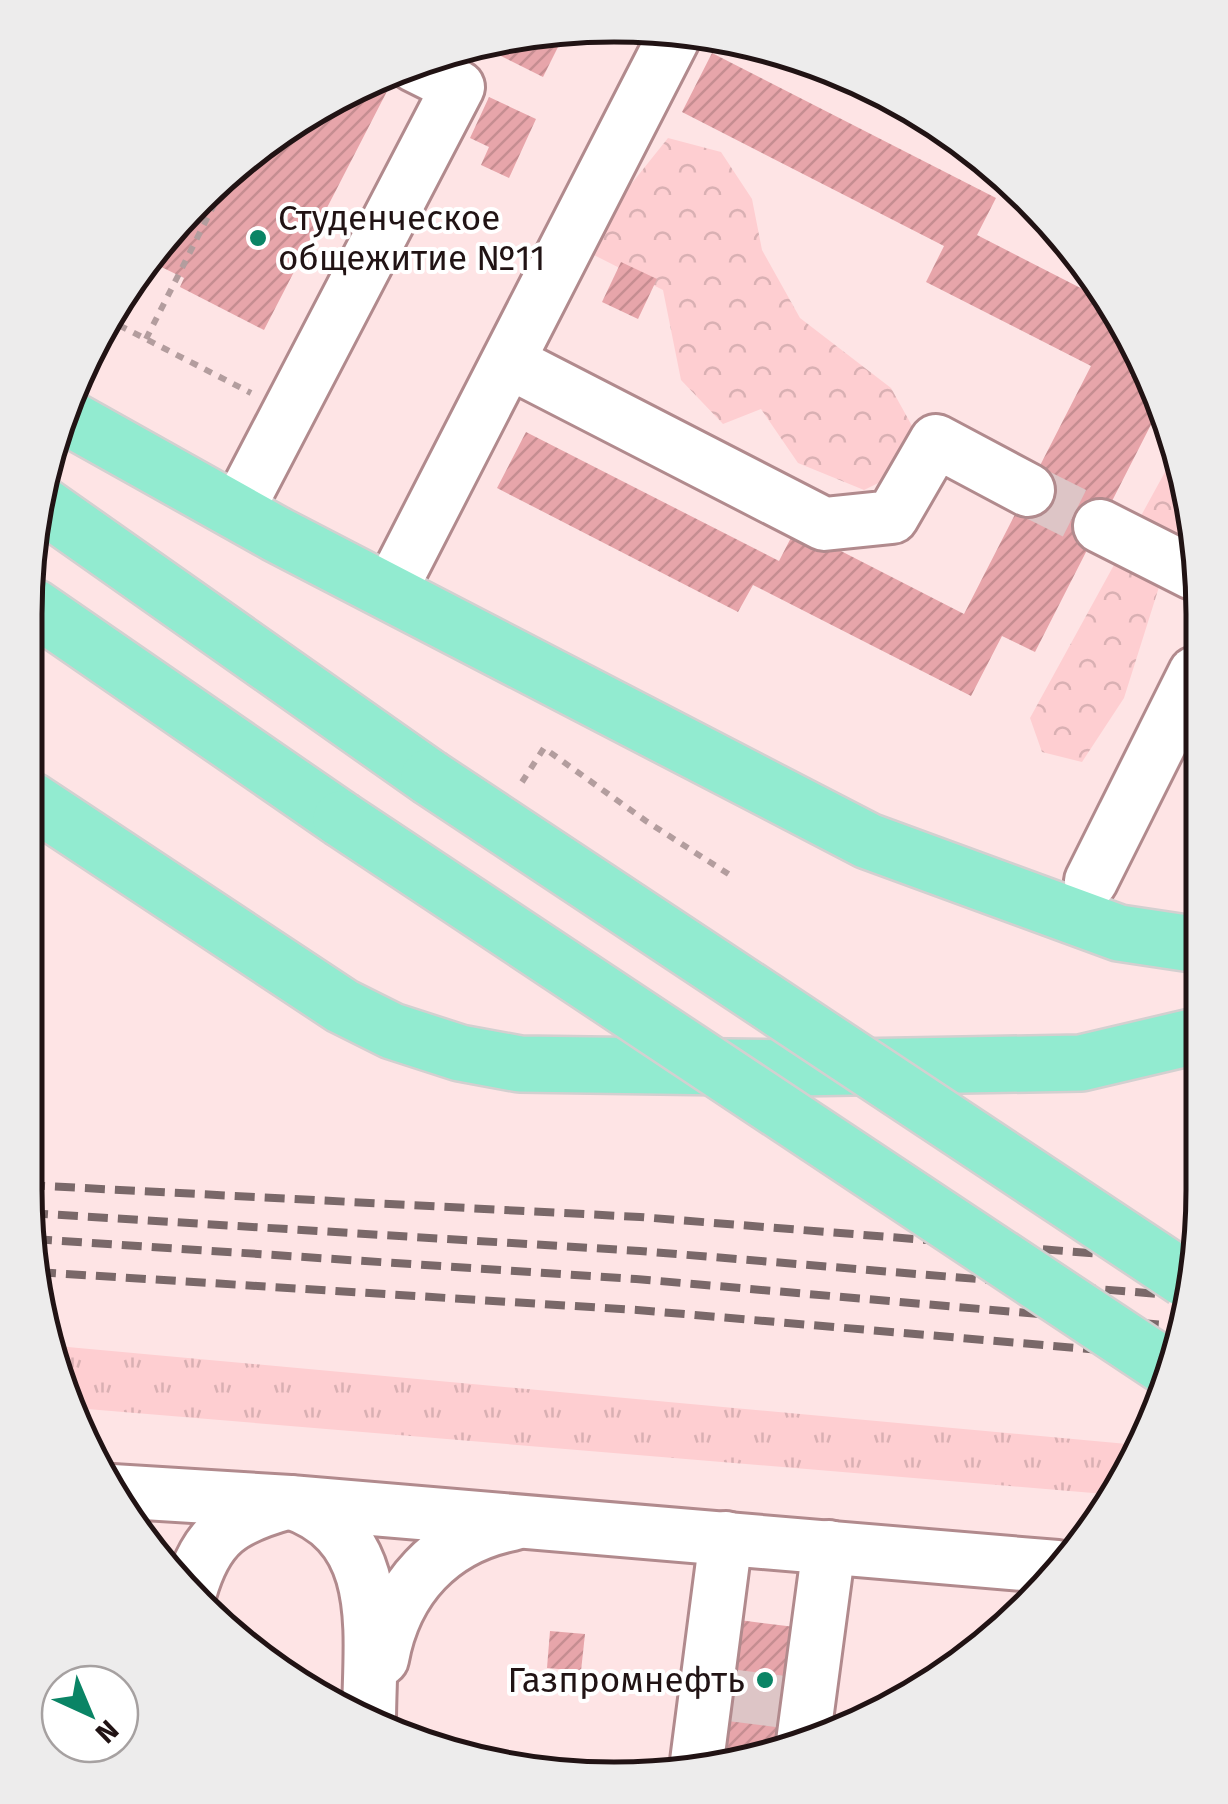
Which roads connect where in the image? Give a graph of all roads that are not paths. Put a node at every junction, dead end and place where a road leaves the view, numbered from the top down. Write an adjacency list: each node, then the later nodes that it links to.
1 (670, 45): 3 (street)
2 (431, 73): 7 (street)
3 (508, 362): 5 (street); 10 (street)
4 (77, 420): 7 (main road)
5 (1028, 490)
6 (52, 511): 17 (main road, bridge)
7 (237, 511): 10 (main road)
8 (1100, 526): 9 (street)
9 (1183, 568)
10 (389, 593): 15 (main road)
11 (42, 613): 18 (main road, bridge)
12 (1186, 689): 14 (street)
13 (42, 807): 16 (main road)
14 (1098, 869)
15 (1186, 943)
16 (1186, 1038)
17 (1179, 1275)
18 (1159, 1362)
19 (128, 1491): 20 (street)
20 (290, 1502): 21 (street); 25 (street); 26 (street)
21 (528, 1521): 22 (street); 27 (street)
22 (726, 1538): 23 (street); 29 (street)
23 (829, 1548): 24 (street); 28 (street)
24 (1045, 1566)
25 (194, 1577)
26 (370, 1707)
27 (373, 1708)
28 (798, 1717)
29 (700, 1755)

